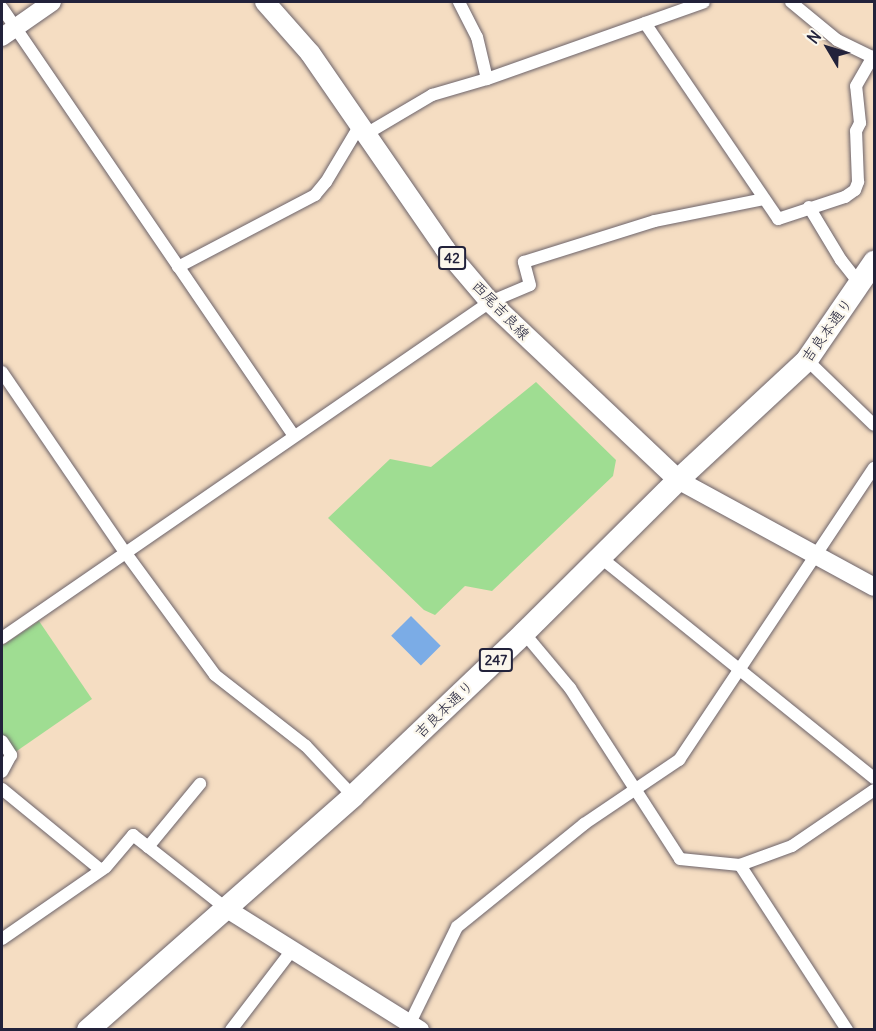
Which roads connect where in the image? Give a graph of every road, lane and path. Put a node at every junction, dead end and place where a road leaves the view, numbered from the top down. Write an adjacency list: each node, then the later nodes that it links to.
1 (52, 2): 8 (street)
2 (266, 2): 11 (main road, 西尾吉良線 / 42)
3 (459, 2): 10 (street)
4 (704, 2): 7 (street)
5 (791, 2): 9 (street)
6 (2, 8): 8 (street)
7 (645, 23): 10 (street); 12 (street)
8 (8, 32): 15 (street)
9 (874, 57): 13 (street)
10 (487, 79): 11 (street)
11 (363, 129): 15 (street); 17 (main road, 西尾吉良線 / 42)
12 (764, 199): 13 (street); 17 (street)
13 (809, 207): 16 (street)
14 (874, 262): 16 (highway, 吉良本通り / 247)
15 (178, 267): 21 (street)
16 (860, 284): 18 (highway, 吉良本通り / 247)
17 (490, 302): 21 (street); 23 (main road, 西尾吉良線 / 42)
18 (807, 360): 20 (street); 23 (highway, 吉良本通り / 247)
19 (2, 372): 24 (street)
20 (874, 425)
21 (294, 436): 24 (street)
22 (874, 468): 25 (street)
23 (678, 480): 25 (street); 26 (highway, 吉良本通り / 247)
24 (125, 552): 29 (street); 38 (street)
25 (816, 555): 27 (street); 30 (street)
26 (600, 557): 28 (highway, 吉良本通り / 247); 30 (street)
27 (873, 584)
28 (524, 633): 36 (street); 38 (highway, 吉良本通り / 247)
29 (2, 638)
30 (738, 671): 33 (street); 36 (street)
31 (2, 741): 32 (street)
32 (2, 772)
33 (874, 778)
34 (200, 784): 39 (street)
35 (2, 789): 41 (street)
36 (636, 790): 40 (street); 45 (street)
37 (874, 790): 40 (street)
38 (353, 796): 42 (highway, 吉良本通り / 247)
39 (148, 847): 41 (street); 42 (street)
40 (740, 865): 48 (street)
41 (101, 870): 43 (street)
42 (227, 909): 44 (street); 46 (highway, 吉良本通り / 247)
43 (2, 939)
44 (293, 949): 45 (street); 47 (street)
45 (412, 1028)
46 (88, 1029)
47 (231, 1029)
48 (847, 1029)

